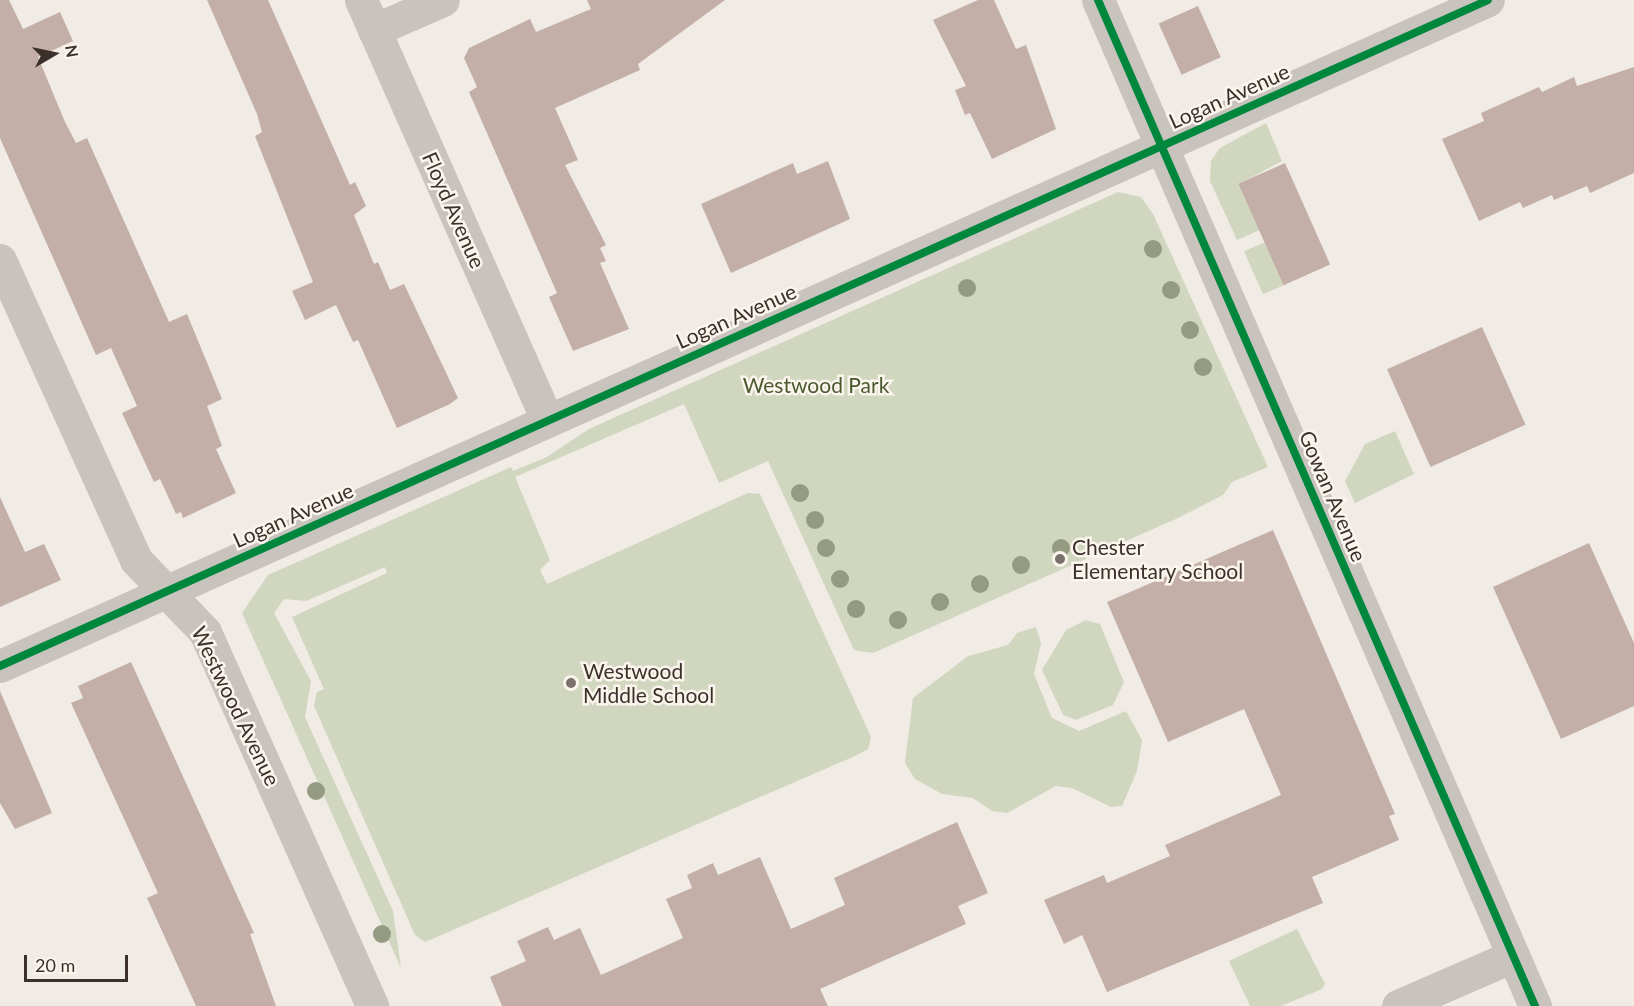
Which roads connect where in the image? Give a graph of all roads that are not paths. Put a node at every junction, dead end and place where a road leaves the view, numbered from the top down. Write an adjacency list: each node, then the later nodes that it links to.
1 (361, 0): 5 (street, Floyd Avenue)
2 (443, 0): 5 (street)
3 (1098, 0): 6 (street, Gowan Avenue)
4 (1488, 0): 6 (street, Logan Avenue)
5 (374, 30): 8 (street, Floyd Avenue)
6 (1162, 146): 8 (street, Logan Avenue); 11 (street, Gowan Avenue)
7 (0, 260): 9 (street, Westwood Avenue)
8 (547, 419): 9 (street, Logan Avenue)
9 (164, 593): 10 (street, Logan Avenue); 12 (street, Westwood Avenue)
10 (0, 666)
11 (1513, 956): 13 (street); 14 (street, Gowan Avenue)
12 (372, 1006)
13 (1398, 1006)
14 (1535, 1006)

